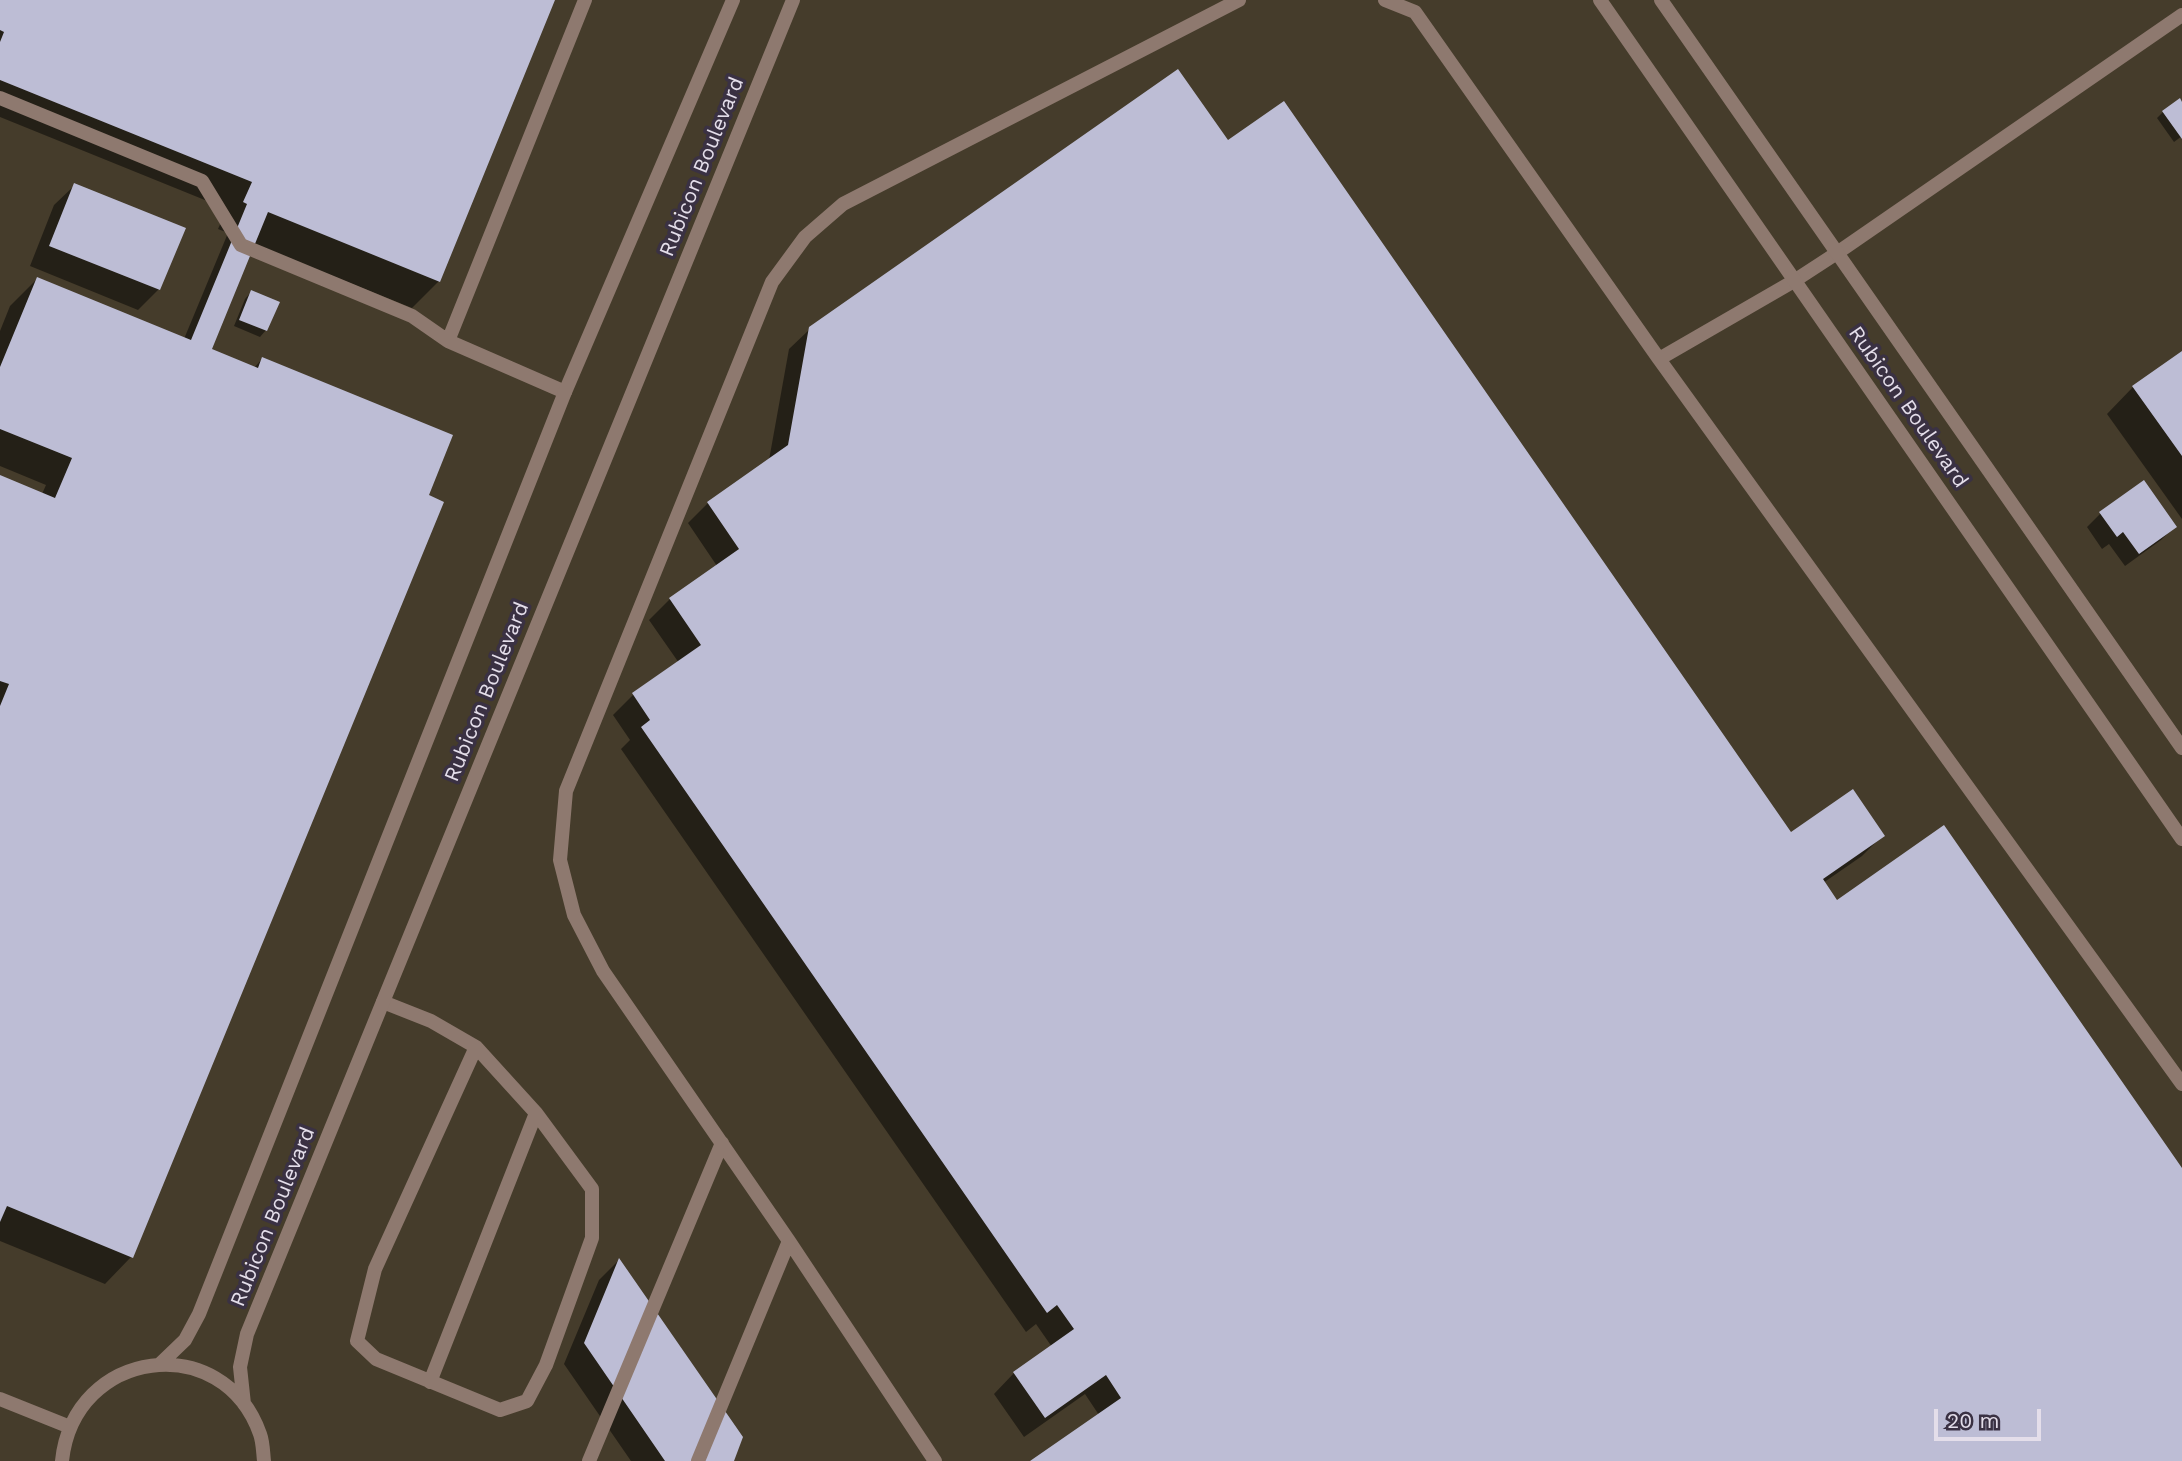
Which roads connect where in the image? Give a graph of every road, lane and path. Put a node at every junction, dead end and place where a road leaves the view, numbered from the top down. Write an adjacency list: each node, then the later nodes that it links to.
1 (585, 0): 12 (street)
2 (733, 0): 14 (street, Rubicon Boulevard)
3 (793, 0): 17 (street, Rubicon Boulevard)
4 (1239, 0): 21 (street)
5 (1385, 0): 13 (street)
6 (1600, 0): 11 (street, Rubicon Boulevard)
7 (1661, 0): 10 (street, Rubicon Boulevard)
8 (2182, 15): 10 (street)
9 (0, 98): 12 (street)
10 (1837, 253): 11 (street); 15 (street, Rubicon Boulevard)
11 (1794, 281): 13 (street); 16 (street, Rubicon Boulevard)
12 (448, 341): 14 (street)
13 (1659, 359): 19 (street)
14 (565, 392): 23 (street, Rubicon Boulevard)
15 (2182, 748)
16 (2182, 839)
17 (383, 1002): 18 (street); 26 (street, Rubicon Boulevard)
18 (476, 1047): 20 (street); 24 (street)
19 (2182, 1084)
20 (536, 1113): 24 (street); 24 (street)
21 (722, 1143): 22 (street); 30 (street)
22 (789, 1241): 31 (street); 32 (street)
23 (160, 1364): 26 (street); 27 (street)
24 (430, 1382)
25 (0, 1399): 27 (street)
26 (244, 1404): 29 (street)
27 (70, 1427): 28 (street)
28 (62, 1461)
29 (264, 1461)
30 (589, 1461)
31 (698, 1461)
32 (935, 1461)

